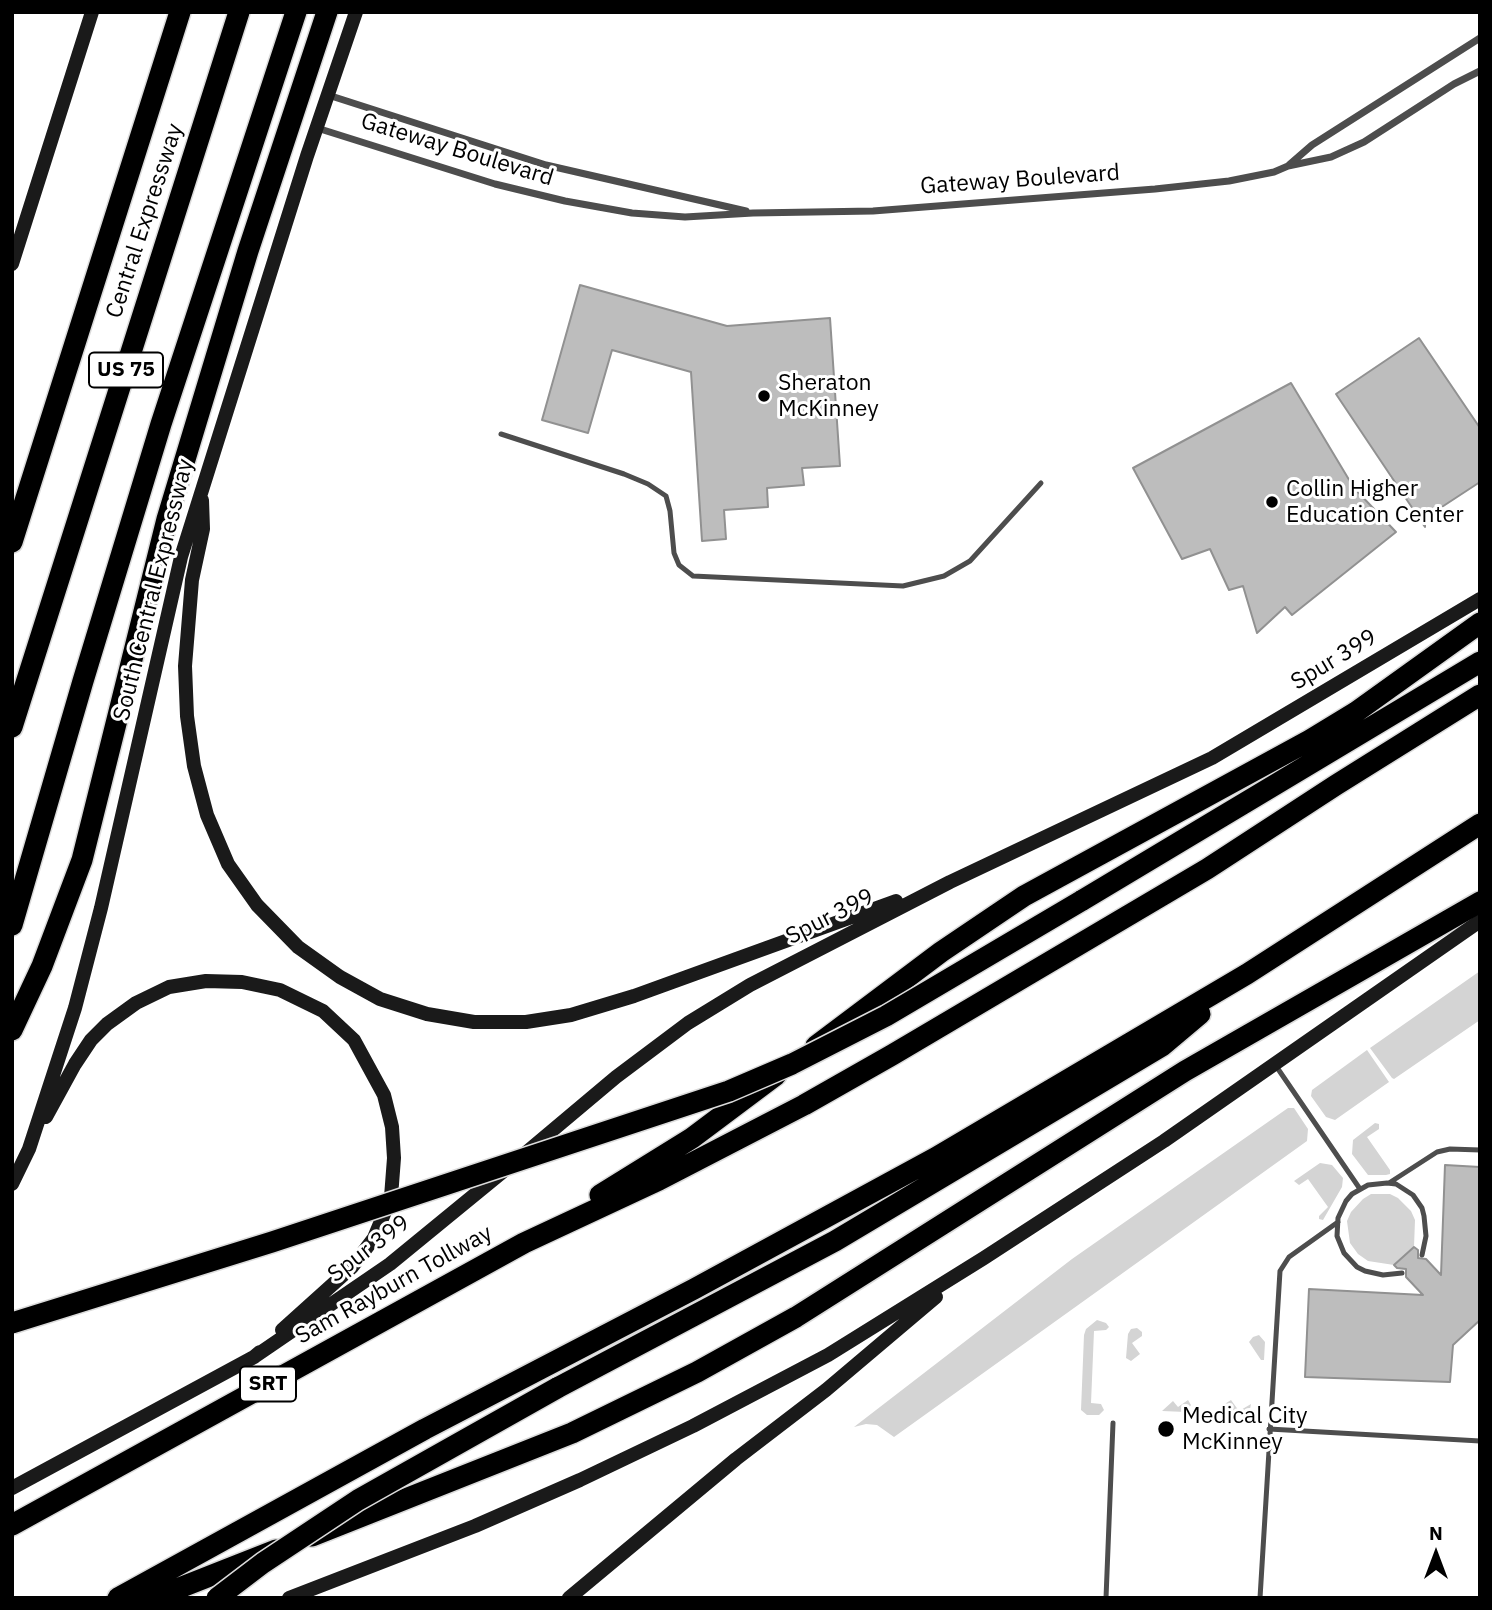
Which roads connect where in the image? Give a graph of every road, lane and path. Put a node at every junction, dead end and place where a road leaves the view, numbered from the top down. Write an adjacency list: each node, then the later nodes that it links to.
1 (92, 12): 13 (main road)
2 (180, 12): 15 (highway, Central Expressway / US 75)
3 (239, 12): 25 (highway, Central Expressway / US 75)
4 (296, 12): 30 (highway)
5 (327, 12): 32 (highway)
6 (356, 12): 9 (main road, South Central Expressway)
7 (1480, 38): 11 (street, Gateway Boulevard)
8 (1480, 71): 11 (street, Gateway Boulevard)
9 (328, 95): 10 (main road, South Central Expressway); 12 (street, Gateway Boulevard)
10 (317, 128): 12 (street, Gateway Boulevard); 18 (main road, South Central Expressway)
11 (1288, 166): 12 (street, Gateway Boulevard)
12 (753, 213)
13 (15, 244): 14 (main road)
14 (12, 264)
15 (49, 428): 19 (highway); 20 (highway, Central Expressway / US 75)
16 (501, 434): 17 (lane)
17 (1041, 483)
18 (201, 488): 27 (main road); 34 (main road, South Central Expressway)
19 (12, 491)
20 (12, 542)
21 (1480, 600): 27 (main road, Spur 399)
22 (1480, 623): 40 (highway)
23 (1480, 662): 44 (highway, bridge)
24 (1480, 695): 40 (highway, Sam Rayburn Tollway / SRT)
25 (12, 727)
26 (1480, 824): 31 (highway)
27 (950, 882): 45 (main road, Spur 399)
28 (1480, 902): 52 (highway)
29 (1480, 921): 33 (main road)
30 (12, 925)
31 (1247, 974): 51 (highway); 53 (highway, bridge)
32 (12, 1031)
33 (1275, 1063): 38 (lane); 42 (main road)
34 (29, 1149): 37 (main road, South Central Expressway); 45 (main road)
35 (1480, 1150): 36 (lane)
36 (1389, 1183): 38 (lane); 41 (lane)
37 (12, 1184)
38 (1360, 1189): 39 (lane)
39 (1338, 1222): 43 (lane); 47 (lane)
40 (524, 1243): 50 (highway, Sam Rayburn Tollway / SRT)
41 (1422, 1255)
42 (984, 1258): 54 (main road); 55 (main road)
43 (1402, 1273)
44 (12, 1323)
45 (254, 1357): 49 (main road)
46 (1113, 1423): 56 (lane)
47 (1269, 1429): 48 (lane); 57 (lane)
48 (1480, 1441)
49 (12, 1488)
50 (12, 1525)
51 (118, 1598)
52 (154, 1598)
53 (217, 1598)
54 (289, 1598)
55 (569, 1598)
56 (1106, 1598)
57 (1260, 1598)

